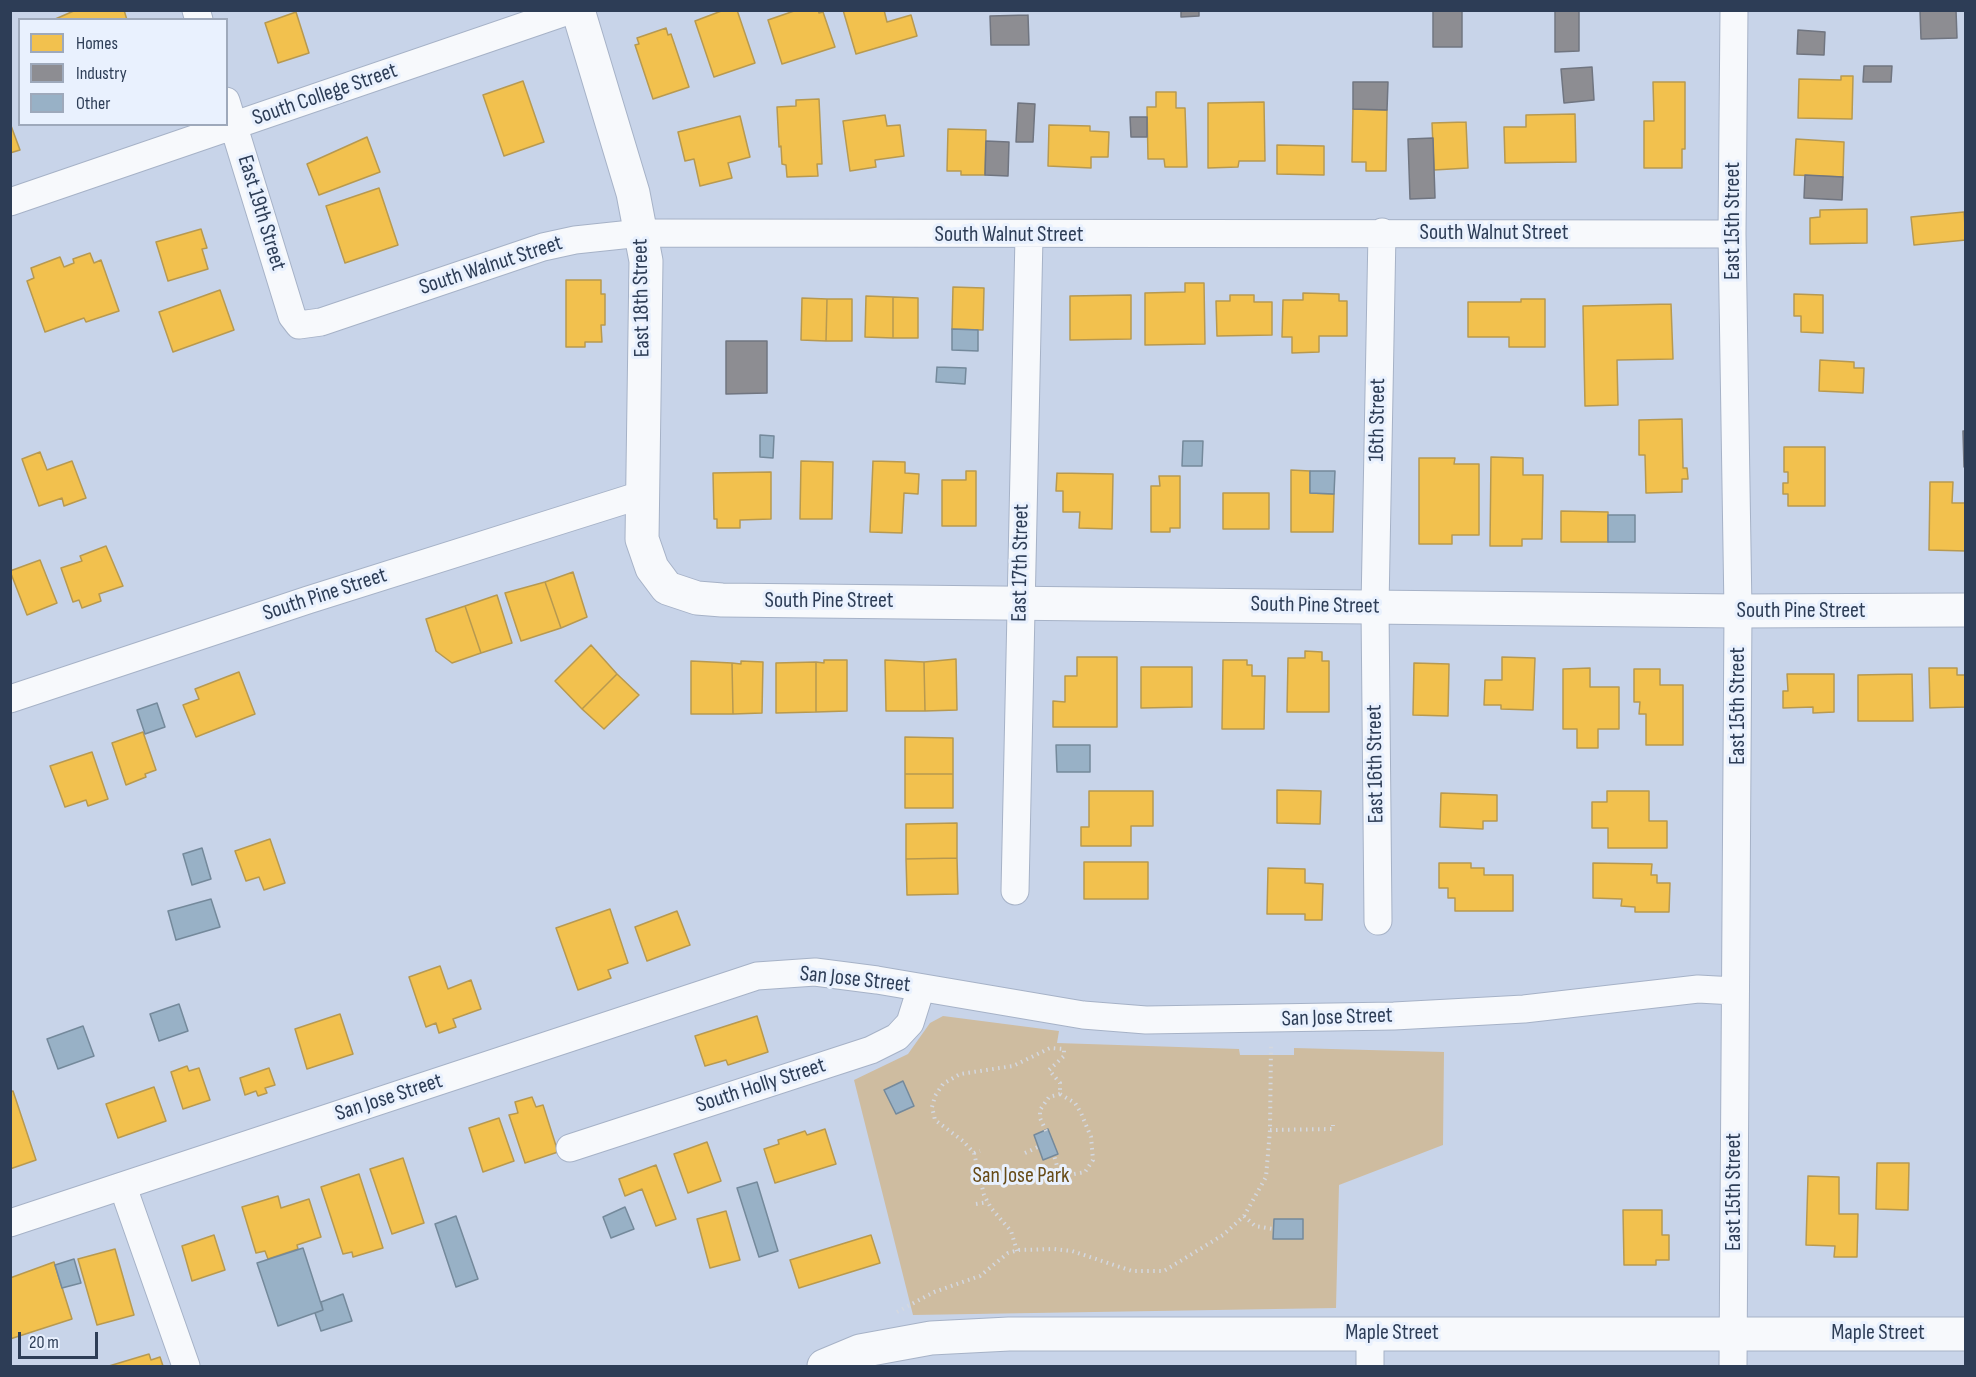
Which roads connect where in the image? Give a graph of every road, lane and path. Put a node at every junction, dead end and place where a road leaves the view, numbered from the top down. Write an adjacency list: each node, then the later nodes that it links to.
1 (571, 10): 4 (street, South College Street)
2 (578, 10): 8 (street, East 18th Street)
3 (1734, 10): 9 (street, East 15th Street)
4 (231, 113): 11 (street, East 19th Street)
5 (199, 126): 6 (street, South College Street)
6 (10, 202)
7 (1382, 232): 9 (street, South Walnut Street); 10 (street, South Walnut Street); 15 (street, 16th Street)
8 (641, 233): 10 (street, South Walnut Street); 11 (street, South Walnut Street); 12 (street, East 18th Street)
9 (1732, 234): 17 (street, East 15th Street)
10 (1029, 236): 14 (street, East 17th Street)
11 (298, 325)
12 (641, 495): 13 (street, East 18th Street); 18 (street, South Pine Street)
13 (667, 588): 14 (street, South Pine Street)
14 (1020, 602): 15 (street, South Pine Street); 19 (street, East 17th Street)
15 (1375, 607): 17 (street, South Pine Street); 20 (street, East 16th Street)
16 (1965, 610): 17 (street, South Pine Street)
17 (1738, 611): 22 (street, East 15th Street)
18 (10, 699)
19 (1015, 891)
20 (1378, 921)
21 (921, 988): 23 (street, San Jose Street); 29 (street, South Holly Street); 34 (street, San Jose Street)
22 (1735, 991): 23 (street, San Jose Street); 43 (street, East 15th Street)
23 (1271, 1019): 26 (path)
24 (1060, 1094): 27 (path); 31 (path); 33 (path)
25 (1333, 1125): 26 (path)
26 (1270, 1130): 37 (path)
27 (1046, 1131)
28 (1040, 1146): 32 (path)
29 (570, 1148)
30 (980, 1151): 31 (path)
31 (974, 1153): 35 (path)
32 (1025, 1153)
33 (1054, 1155)
34 (123, 1186): 38 (street, San Jose Street); 45 (street)
35 (988, 1202): 36 (path); 40 (path)
36 (976, 1204)
37 (1244, 1216): 39 (path); 40 (path)
38 (10, 1223)
39 (1274, 1229)
40 (1017, 1251): 41 (path)
41 (895, 1313)
42 (1370, 1332): 43 (street, Maple Street); 46 (street, Maple Street); 47 (street)
43 (1733, 1333): 44 (street, Maple Street); 48 (street, East 15th Street)
44 (1965, 1334)
45 (186, 1366)
46 (824, 1366)
47 (1370, 1366)
48 (1734, 1366)

